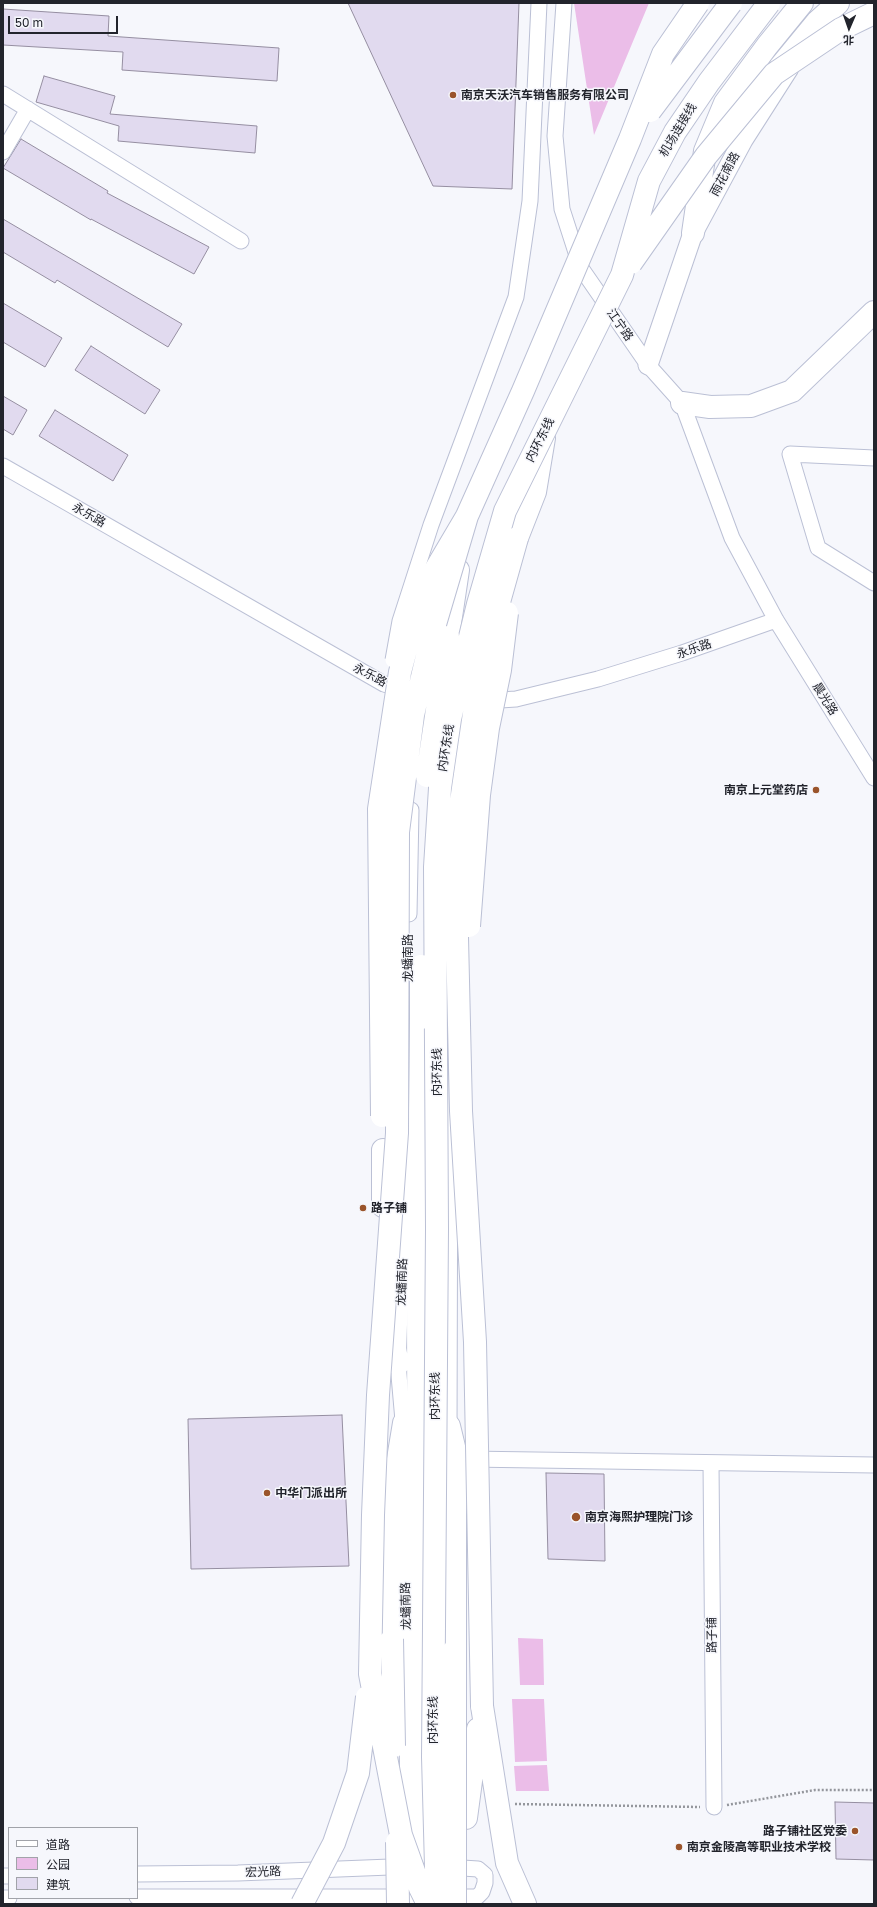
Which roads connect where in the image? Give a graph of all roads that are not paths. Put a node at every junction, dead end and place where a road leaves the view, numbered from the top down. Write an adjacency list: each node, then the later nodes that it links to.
1 (539, 3): 31 (street, bridge)
2 (564, 3): 18 (street, 江宁路)
3 (698, 3): 12 (highway, bridge)
4 (730, 3): 12 (highway, bridge)
5 (769, 3): 16 (highway, 机场连接线, bridge)
6 (802, 3): 14 (highway)
7 (839, 3): 9 (highway, bridge); 14 (main road, 雨花南路)
8 (874, 13): 9 (highway, bridge)
9 (774, 74): 16 (highway, bridge)
10 (3, 94): 11 (street)
11 (28, 109): 13 (street); 15 (street)
12 (630, 139): 23 (highway, bridge)
13 (3, 152)
14 (693, 233): 18 (main road, 雨花南路)
15 (241, 241)
16 (622, 275): 20 (highway, 内环东线, bridge)
17 (874, 312): 19 (highway)
18 (648, 365): 19 (street, 江宁路)
19 (682, 403): 26 (street, 江宁路)
20 (545, 432): 24 (highway, bridge); 51 (highway, 内环东线, bridge)
21 (874, 458): 25 (street)
22 (3, 466): 27 (street, 永乐路)
23 (467, 516): 31 (highway, bridge); 39 (highway, bridge); 49 (highway, 内环东线, bridge)
24 (517, 538): 32 (highway, bridge); 40 (highway, bridge)
25 (874, 583)
26 (776, 620): 28 (street, 永乐路); 29 (street, 晨光路)
27 (427, 698): 28 (street, 永乐路); 33 (street, 龙蟠南路)
28 (464, 703): 32 (street)
29 (868, 756): 30 (street, 晨光路)
30 (874, 778)
31 (379, 809): 33 (highway, bridge)
32 (450, 1035): 35 (street)
33 (398, 1364): 34 (street, 龙蟠南路)
34 (404, 1422): 42 (street, 龙蟠南路); 47 (highway, bridge)
35 (450, 1426): 36 (highway); 44 (street)
36 (457, 1459): 37 (street); 52 (highway, bridge)
37 (711, 1463): 38 (street); 41 (street, 路子铺)
38 (874, 1465)
39 (370, 1674): 48 (highway, bridge); 50 (highway, bridge)
40 (482, 1706): 51 (highway, bridge); 53 (highway)
41 (714, 1807)
42 (408, 1866): 43 (street, 宏光路); 44 (street, 宏光路)
43 (390, 1867): 45 (street, 宏光路); 47 (street)
44 (442, 1867): 47 (street, 宏光路)
45 (138, 1874)
46 (138, 1897): 47 (street, 宏光路)
47 (394, 1900)
48 (302, 1904)
49 (419, 1904)
50 (428, 1904)
51 (436, 1904)
52 (455, 1904)
53 (525, 1904)

